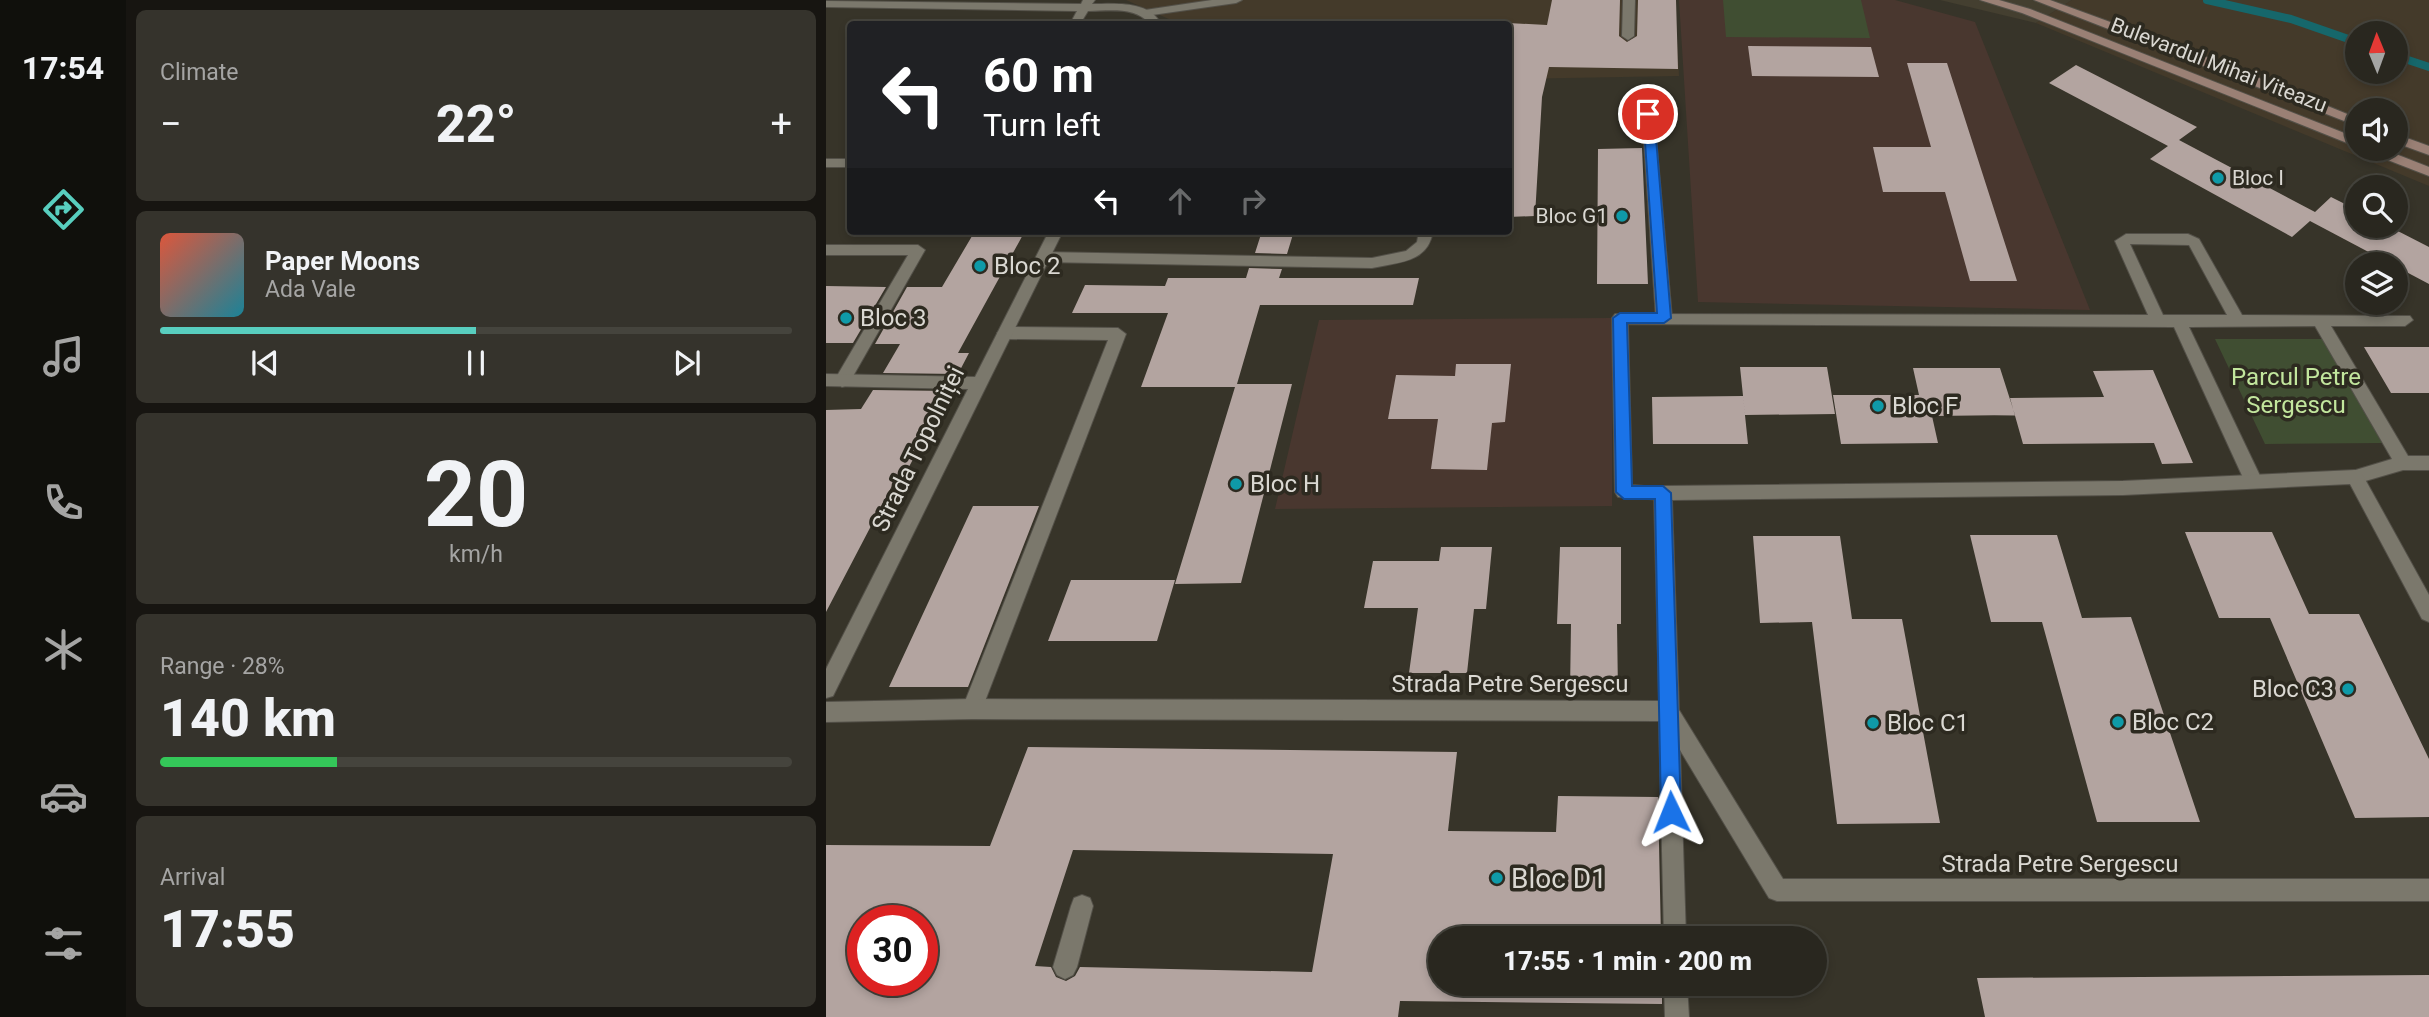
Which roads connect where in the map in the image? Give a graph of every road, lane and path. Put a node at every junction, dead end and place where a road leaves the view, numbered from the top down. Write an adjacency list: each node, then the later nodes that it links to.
1 (1236, 0): 7 (street)
2 (1629, 0): 10 (street)
3 (1986, 0): 13 (main road, Bulevardul Mihai Viteazu)
4 (2040, 0): 12 (main road, Bulevardul Mihai Viteazu)
5 (833, 3): 6 (street)
6 (1088, 3): 7 (street); 8 (street)
7 (1145, 13): 9 (street)
8 (1077, 21)
9 (1154, 21)
10 (1628, 36)
11 (1648, 114): 24 (street)
12 (2345, 117)
13 (2345, 137)
14 (2408, 143): 15 (main road)
15 (2429, 151)
16 (2400, 161): 19 (main road)
17 (826, 163): 18 (street)
18 (847, 163)
19 (2429, 173)
20 (1054, 235): 23 (street, Strada Topolniței)
21 (1425, 235): 23 (street)
22 (826, 250): 31 (street)
23 (1043, 257): 30 (street, Strada Topolniței)
24 (1664, 318): 26 (street); 37 (street)
25 (2405, 320): 29 (street)
26 (2158, 321): 27 (street); 28 (street)
27 (2179, 321): 28 (street); 36 (street)
28 (2238, 321): 29 (street)
29 (2320, 321): 33 (street)
30 (1005, 333): 32 (street, Strada Topolniței); 40 (street)
31 (834, 381): 32 (street)
32 (978, 383): 39 (street, Strada Topolniței)
33 (2403, 463): 34 (street); 35 (street)
34 (2429, 463)
35 (2355, 477): 36 (street); 38 (street)
36 (2254, 482): 37 (street)
37 (1663, 493): 41 (street)
38 (2429, 613)
39 (826, 689)
40 (972, 709): 41 (street, Strada Petre Sergescu); 42 (street, Strada Petre Sergescu)
41 (1668, 711): 43 (street, Strada Petre Sergescu); 45 (street)
42 (826, 712)
43 (2429, 890)
44 (1082, 906): 46 (street)
45 (1675, 926)
46 (1065, 967)
47 (1676, 996): 48 (street)
48 (1677, 1017)

